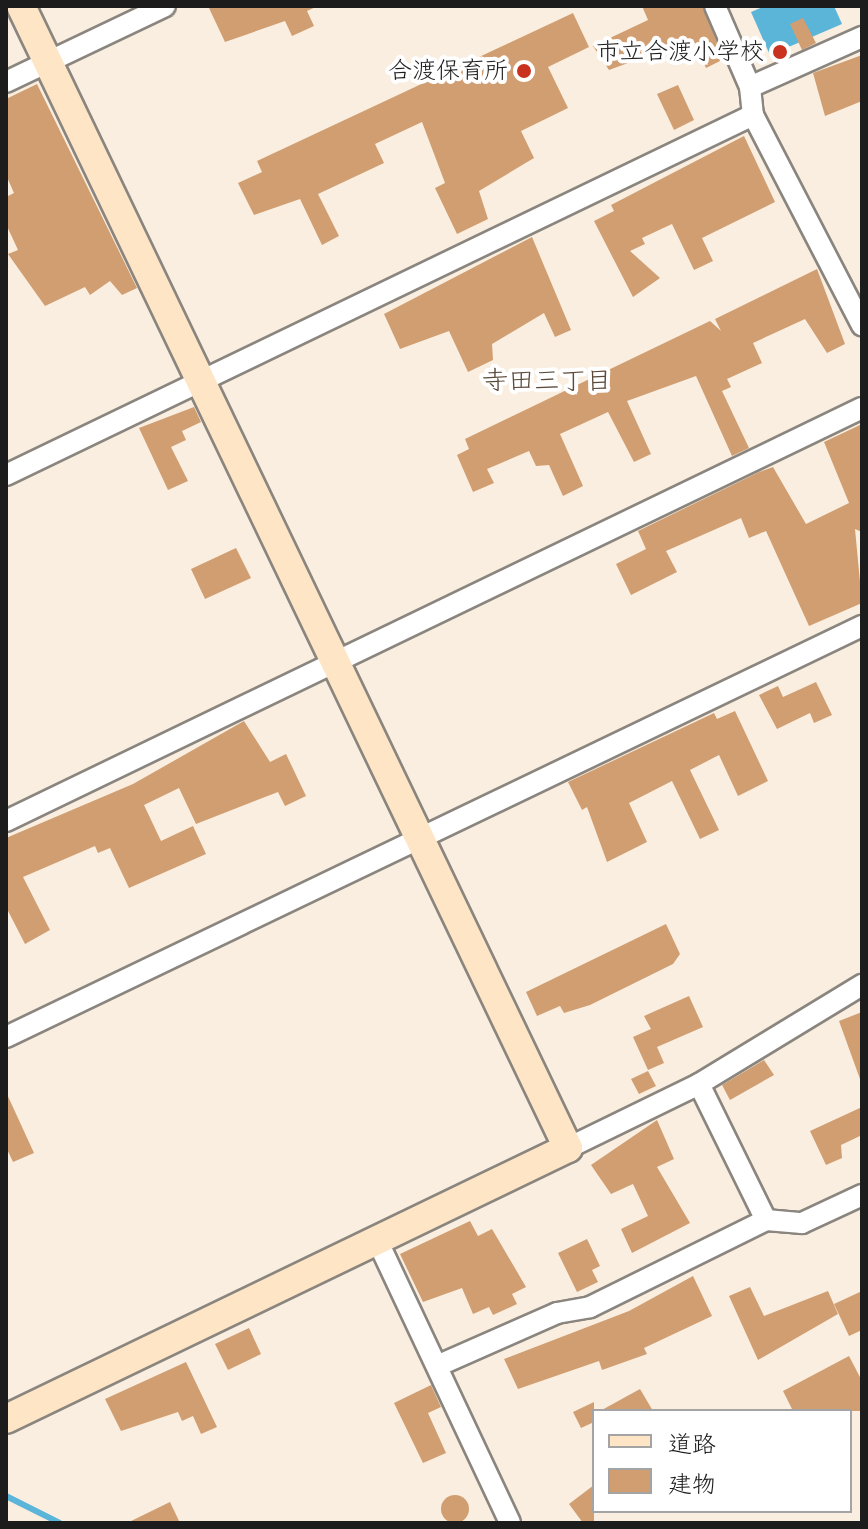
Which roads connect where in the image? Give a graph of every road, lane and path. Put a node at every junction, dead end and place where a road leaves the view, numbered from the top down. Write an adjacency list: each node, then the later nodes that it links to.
1 (21, 6): 5 (street)
2 (165, 6): 5 (street)
3 (715, 6): 7 (street)
4 (862, 37): 7 (street)
5 (48, 61): 6 (street); 10 (street)
6 (6, 82)
7 (750, 87): 8 (street)
8 (753, 115): 9 (street); 10 (street)
9 (862, 325)
10 (198, 382): 12 (street); 14 (street)
11 (862, 408): 14 (street)
12 (6, 475)
13 (862, 626): 16 (street)
14 (335, 664): 15 (street); 16 (street)
15 (6, 821)
16 (420, 840): 18 (street); 20 (street)
17 (862, 985): 19 (street)
18 (6, 1037)
19 (699, 1084): 20 (street); 22 (street)
20 (568, 1148): 23 (street)
21 (862, 1195): 22 (street)
22 (766, 1220): 24 (street)
23 (378, 1242): 24 (street); 25 (street)
24 (437, 1366): 26 (street)
25 (6, 1419)
26 (510, 1523)

